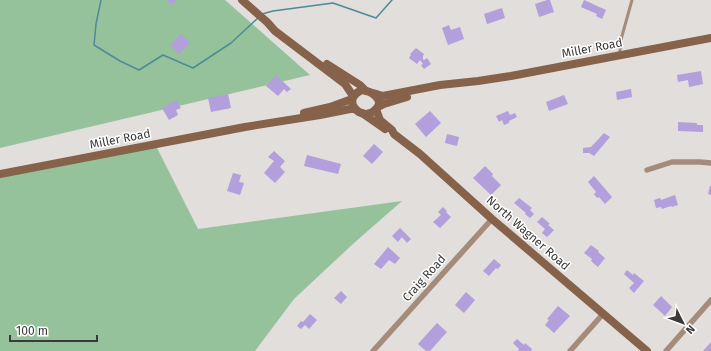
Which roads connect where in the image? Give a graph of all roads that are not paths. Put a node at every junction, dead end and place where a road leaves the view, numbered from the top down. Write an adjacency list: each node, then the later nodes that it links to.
1 (242, 0): 3 (main road)
2 (632, 0): 5 (lane)
3 (266, 20): 7 (main road); 8 (main road)
4 (711, 38): 5 (main road, Miller Road)
5 (620, 55): 6 (main road, Miller Road)
6 (478, 81): 7 (main road, Miller Road); 9 (main road, Miller Road)
7 (369, 92): 8 (main road); 9 (main road)
8 (352, 98): 10 (main road); 11 (main road, Miller Road)
9 (377, 108): 10 (main road); 12 (main road, North Wagner Road)
10 (358, 111): 11 (main road, Miller Road); 12 (main road, North Wagner Road)
11 (245, 127): 15 (main road, Miller Road)
12 (394, 134): 16 (main road, North Wagner Road)
13 (711, 163): 14 (street)
14 (647, 170)
15 (0, 174)
16 (492, 219): 18 (main road, North Wagner Road); 19 (street, Craig Road)
17 (711, 300): 22 (street)
18 (603, 314): 20 (street); 21 (main road, North Wagner Road)
19 (373, 351)
20 (570, 351)
21 (647, 351)
22 (666, 351)

